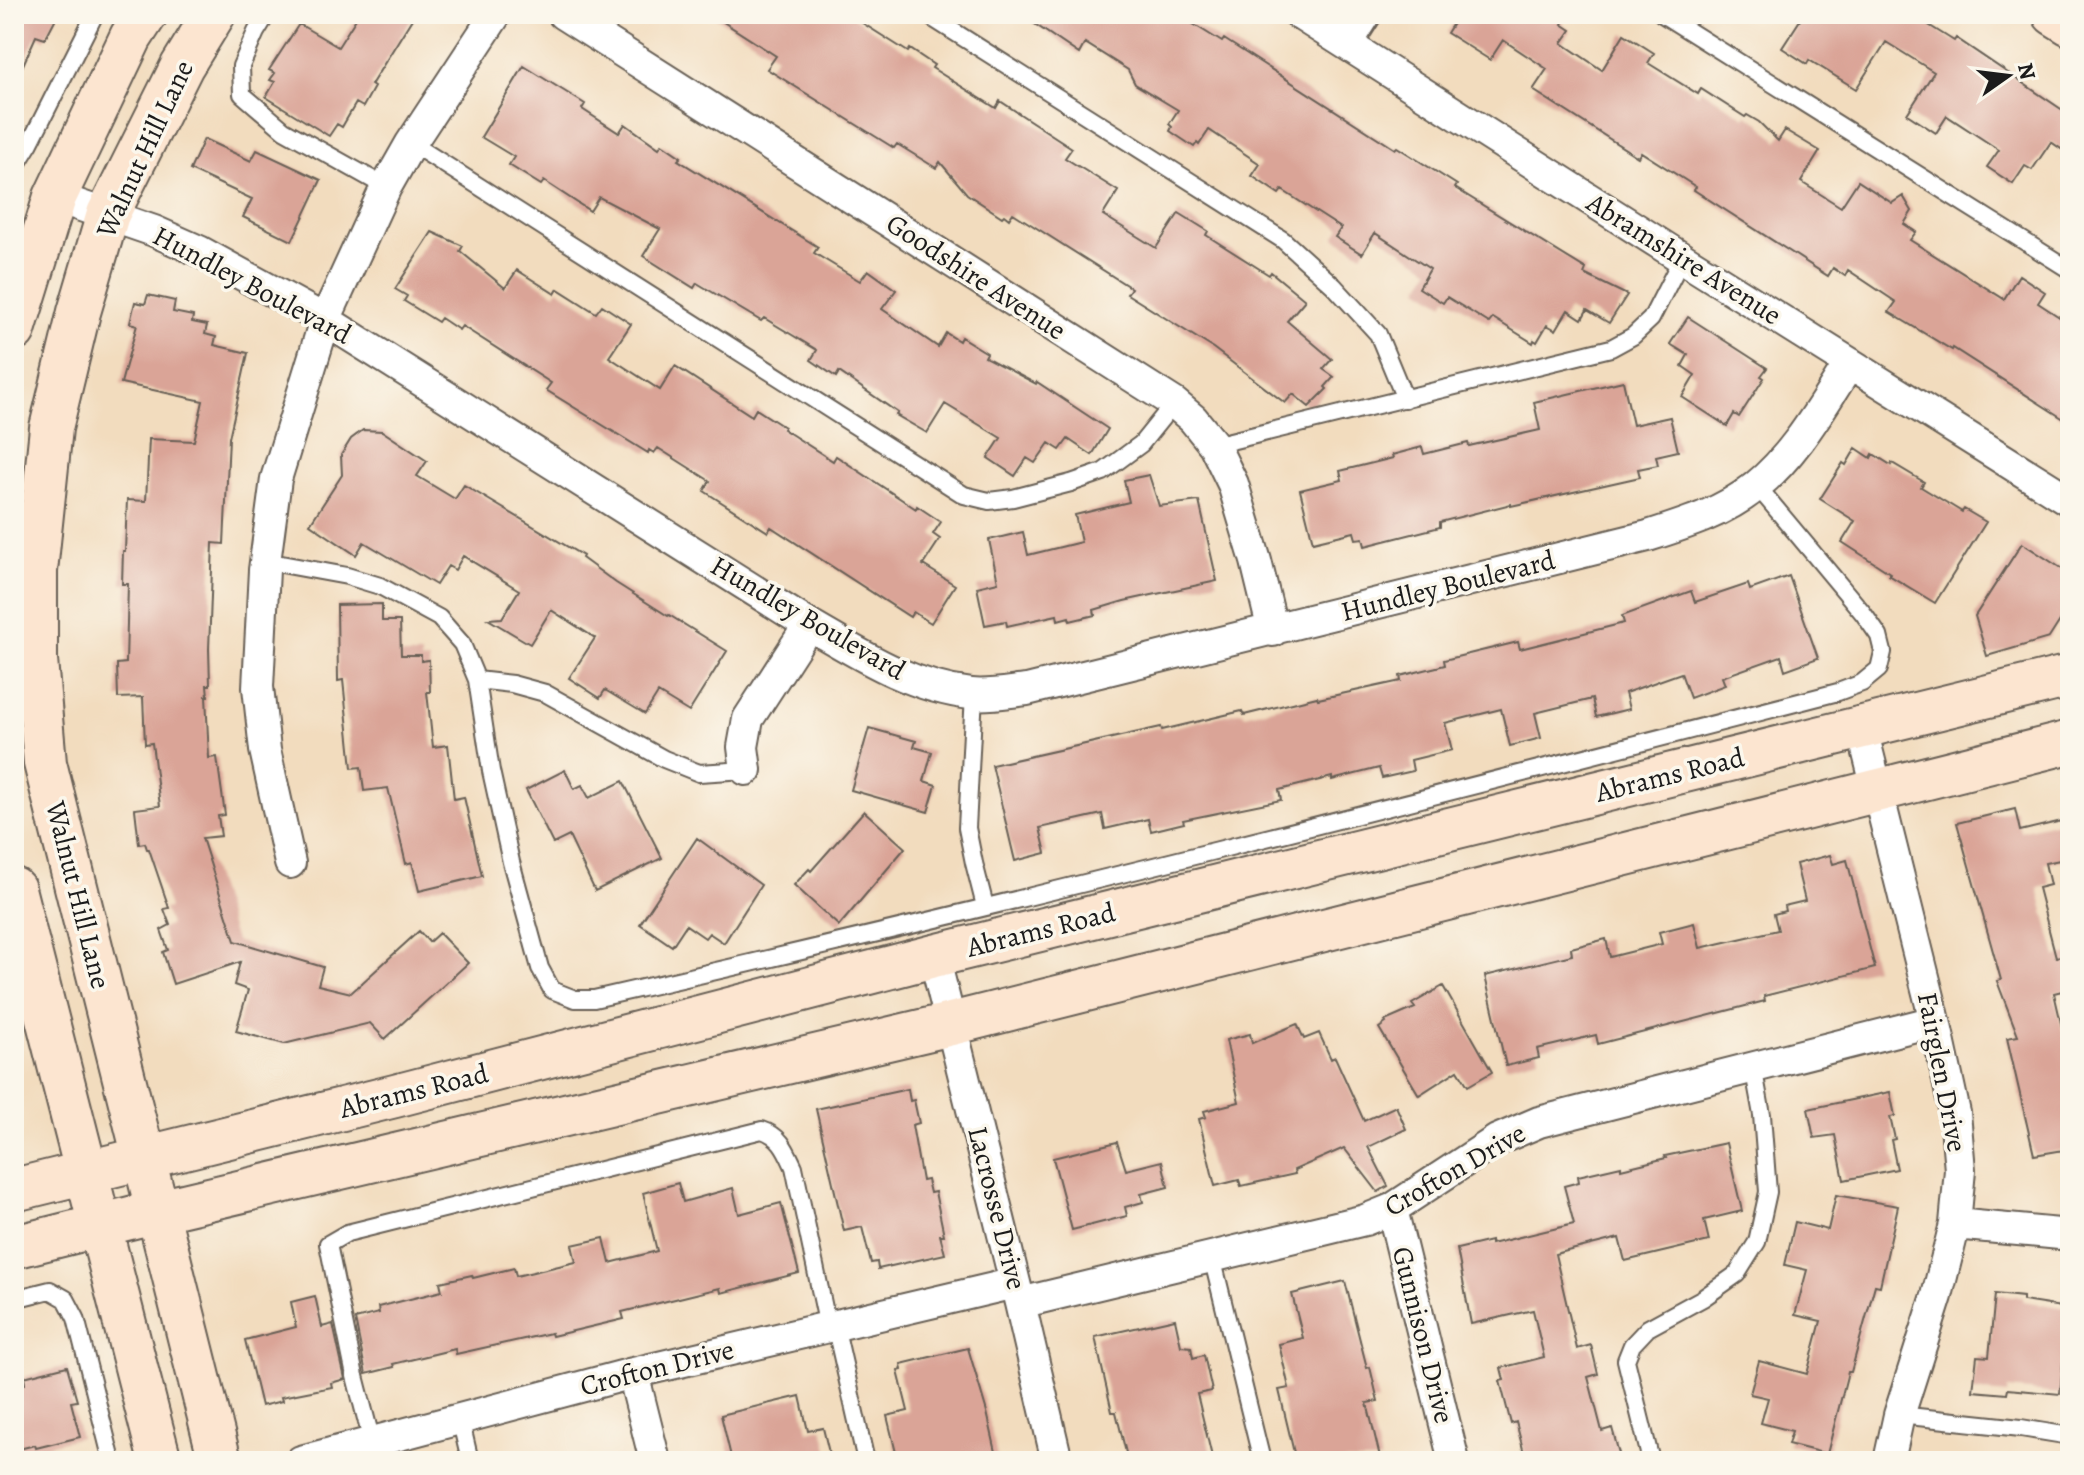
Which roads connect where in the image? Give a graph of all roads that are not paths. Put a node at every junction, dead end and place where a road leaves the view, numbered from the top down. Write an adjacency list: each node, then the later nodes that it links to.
1 (95, 14): 15 (lane)
2 (146, 14): 17 (main road)
3 (214, 14): 18 (main road, Walnut Hill Lane)
4 (267, 14): 16 (lane)
5 (496, 14): 14 (street)
6 (563, 14): 25 (street, Goodshire Avenue)
7 (926, 14): 24 (lane)
8 (1299, 14): 13 (street, Abramshire Avenue)
9 (1366, 14): 13 (street)
10 (1662, 14): 20 (lane)
11 (2054, 14): 12 (main road)
12 (2070, 24)
13 (1347, 44): 19 (street, Abramshire Avenue)
14 (411, 143): 16 (street); 25 (lane)
15 (14, 169)
16 (386, 187): 21 (street)
17 (55, 197): 18 (street, Hundley Boulevard); 22 (main road)
18 (108, 214): 21 (street, Hundley Boulevard); 32 (main road, Walnut Hill Lane)
19 (1682, 258): 23 (street, Abramshire Avenue); 24 (lane)
20 (2070, 270)
21 (325, 320): 29 (street); 30 (street, Hundley Boulevard)
22 (14, 330)
23 (1850, 363): 27 (street, Hundley Boulevard); 28 (street, Abramshire Avenue)
24 (1405, 399): 26 (lane)
25 (1174, 403): 26 (street, Goodshire Avenue)
26 (1214, 445): 31 (street, Goodshire Avenue)
27 (1757, 486): 31 (street, Hundley Boulevard); 42 (lane)
28 (2070, 501)
29 (265, 561): 34 (lane); 40 (street)
30 (809, 625): 35 (street, Hundley Boulevard); 38 (street)
31 (1273, 631): 35 (street, Hundley Boulevard)
32 (25, 660): 47 (main road, Walnut Hill Lane)
33 (2070, 676): 36 (main road, Abrams Road)
34 (477, 680): 38 (lane); 42 (lane)
35 (974, 694): 42 (lane)
36 (1862, 729): 39 (street, Fairglen Drive); 43 (main road, Abrams Road)
37 (2070, 742): 39 (main road, Abrams Road)
38 (746, 770)
39 (1877, 790): 44 (street, Fairglen Drive); 45 (main road, Abrams Road)
40 (290, 863)
41 (14, 889): 48 (main road)
42 (985, 906)
43 (934, 956): 45 (street, Lacrosse Drive); 47 (main road, Abrams Road)
44 (1935, 1021): 46 (street, Crofton Drive); 52 (street, Fairglen Drive)
45 (951, 1024): 51 (main road, Abrams Road); 57 (street, Lacrosse Drive)
46 (1753, 1066): 50 (street, Crofton Drive); 75 (lane)
47 (144, 1157): 48 (main road, Abrams Road); 51 (main road, Walnut Hill Lane)
48 (86, 1172): 49 (main road, Abrams Road); 53 (main road)
49 (14, 1190)
50 (1392, 1209): 56 (street, Crofton Drive); 74 (street, Gunnison Drive)
51 (158, 1211): 53 (main road, Abrams Road); 67 (main road, Walnut Hill Lane)
52 (1955, 1224): 54 (street); 61 (street, Fairglen Drive)
53 (100, 1225): 55 (main road, Abrams Road); 66 (main road)
54 (2070, 1235)
55 (14, 1247)
56 (1212, 1257): 57 (street, Crofton Drive); 73 (lane)
57 (1018, 1293): 59 (street, Crofton Drive); 72 (street, Lacrosse Drive)
58 (14, 1299): 65 (lane)
59 (831, 1326): 60 (street, Crofton Drive); 64 (lane); 71 (lane)
60 (633, 1373): 62 (street, Crofton Drive); 70 (street)
61 (1899, 1415): 63 (lane); 76 (street, Fairglen Drive)
62 (460, 1418): 64 (street, Crofton Drive); 69 (lane)
63 (2070, 1436)
64 (372, 1442): 68 (street, Crofton Drive)
65 (112, 1461)
66 (160, 1461)
67 (220, 1461)
68 (301, 1461)
69 (470, 1461)
70 (655, 1461)
71 (866, 1461)
72 (1057, 1461)
73 (1262, 1461)
74 (1454, 1461)
75 (1651, 1461)
76 (1889, 1461)

